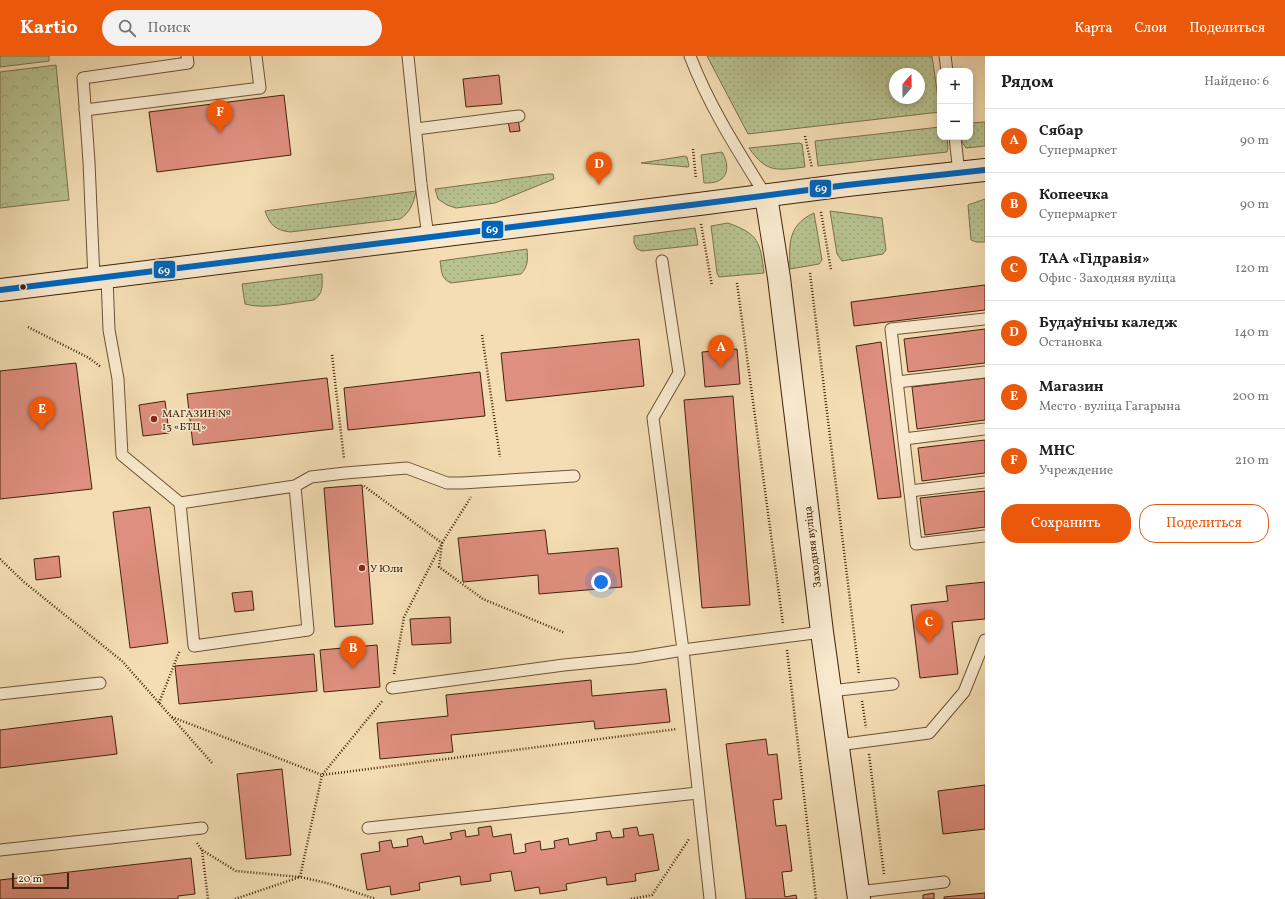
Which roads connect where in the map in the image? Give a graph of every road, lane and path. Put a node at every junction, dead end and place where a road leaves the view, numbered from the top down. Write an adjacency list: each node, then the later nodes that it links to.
1 (187, 56): 7 (lane)
2 (256, 56): 7 (lane)
3 (408, 56): 9 (lane)
4 (690, 56): 17 (lane)
5 (946, 56): 6 (lane)
6 (947, 68)
7 (85, 110): 24 (lane)
8 (519, 116): 9 (lane)
9 (416, 129): 20 (lane)
10 (806, 136): 13 (path)
11 (955, 140): 15 (lane)
12 (693, 149): 16 (path)
13 (812, 168)
14 (985, 170): 15 (main road)
15 (959, 173): 17 (main road)
16 (696, 179)
17 (766, 196): 20 (main road); 48 (main road, Заходняя вуліца)
18 (821, 212): 22 (path)
19 (701, 223): 26 (path)
20 (428, 237): 24 (main road)
21 (662, 260): 53 (lane)
22 (831, 270)
23 (810, 274): 57 (path)
24 (100, 278): 27 (main road); 44 (lane)
25 (737, 283): 50 (path)
26 (712, 286)
27 (0, 290)
28 (985, 318): 34 (lane)
29 (28, 328): 32 (path)
30 (482, 335): 37 (path)
31 (332, 355): 38 (path)
32 (89, 358)
33 (985, 372): 34 (lane)
34 (897, 382): 36 (lane)
35 (985, 429): 36 (lane)
36 (904, 439): 43 (lane)
37 (500, 457)
38 (345, 472): 40 (lane); 42 (lane); 46 (path)
39 (574, 476): 40 (lane)
40 (481, 481): 46 (path)
41 (985, 482): 43 (lane)
42 (295, 486): 44 (lane); 52 (lane)
43 (910, 490): 45 (lane)
44 (180, 503): 52 (lane)
45 (985, 536)
46 (442, 543): 49 (path); 56 (path)
47 (0, 558): 60 (path)
48 (822, 632): 50 (lane); 58 (main road, Заходняя вуліца)
49 (565, 633)
50 (785, 637): 53 (lane); 83 (path)
51 (985, 640): 63 (lane)
52 (194, 646): 60 (path)
53 (682, 650): 56 (lane); 62 (lane)
54 (100, 683): 59 (lane)
55 (893, 684): 57 (lane)
56 (392, 688): 66 (path)
57 (861, 688): 58 (lane); 63 (path)
58 (830, 691): 64 (main road, Заходняя вуліца)
59 (0, 694)
60 (159, 703): 61 (path)
61 (172, 717): 65 (path); 66 (path)
62 (691, 727): 66 (path); 67 (lane)
63 (867, 741): 64 (lane); 76 (path)
64 (838, 745): 77 (main road, Заходняя вуліца)
65 (212, 763)
66 (322, 775): 74 (path)
67 (698, 793): 68 (lane); 70 (lane)
68 (701, 821): 81 (path); 82 (lane)
69 (202, 828): 71 (lane)
70 (368, 828)
71 (188, 829): 72 (lane); 73 (path)
72 (0, 850)
73 (202, 850): 74 (path); 78 (path)
74 (300, 877): 79 (path); 80 (path)
75 (944, 882): 76 (lane)
76 (886, 889): 77 (lane)
77 (858, 895)
78 (208, 899)
79 (235, 899)
80 (376, 899)
81 (631, 899)
82 (710, 899)
83 (816, 899)

